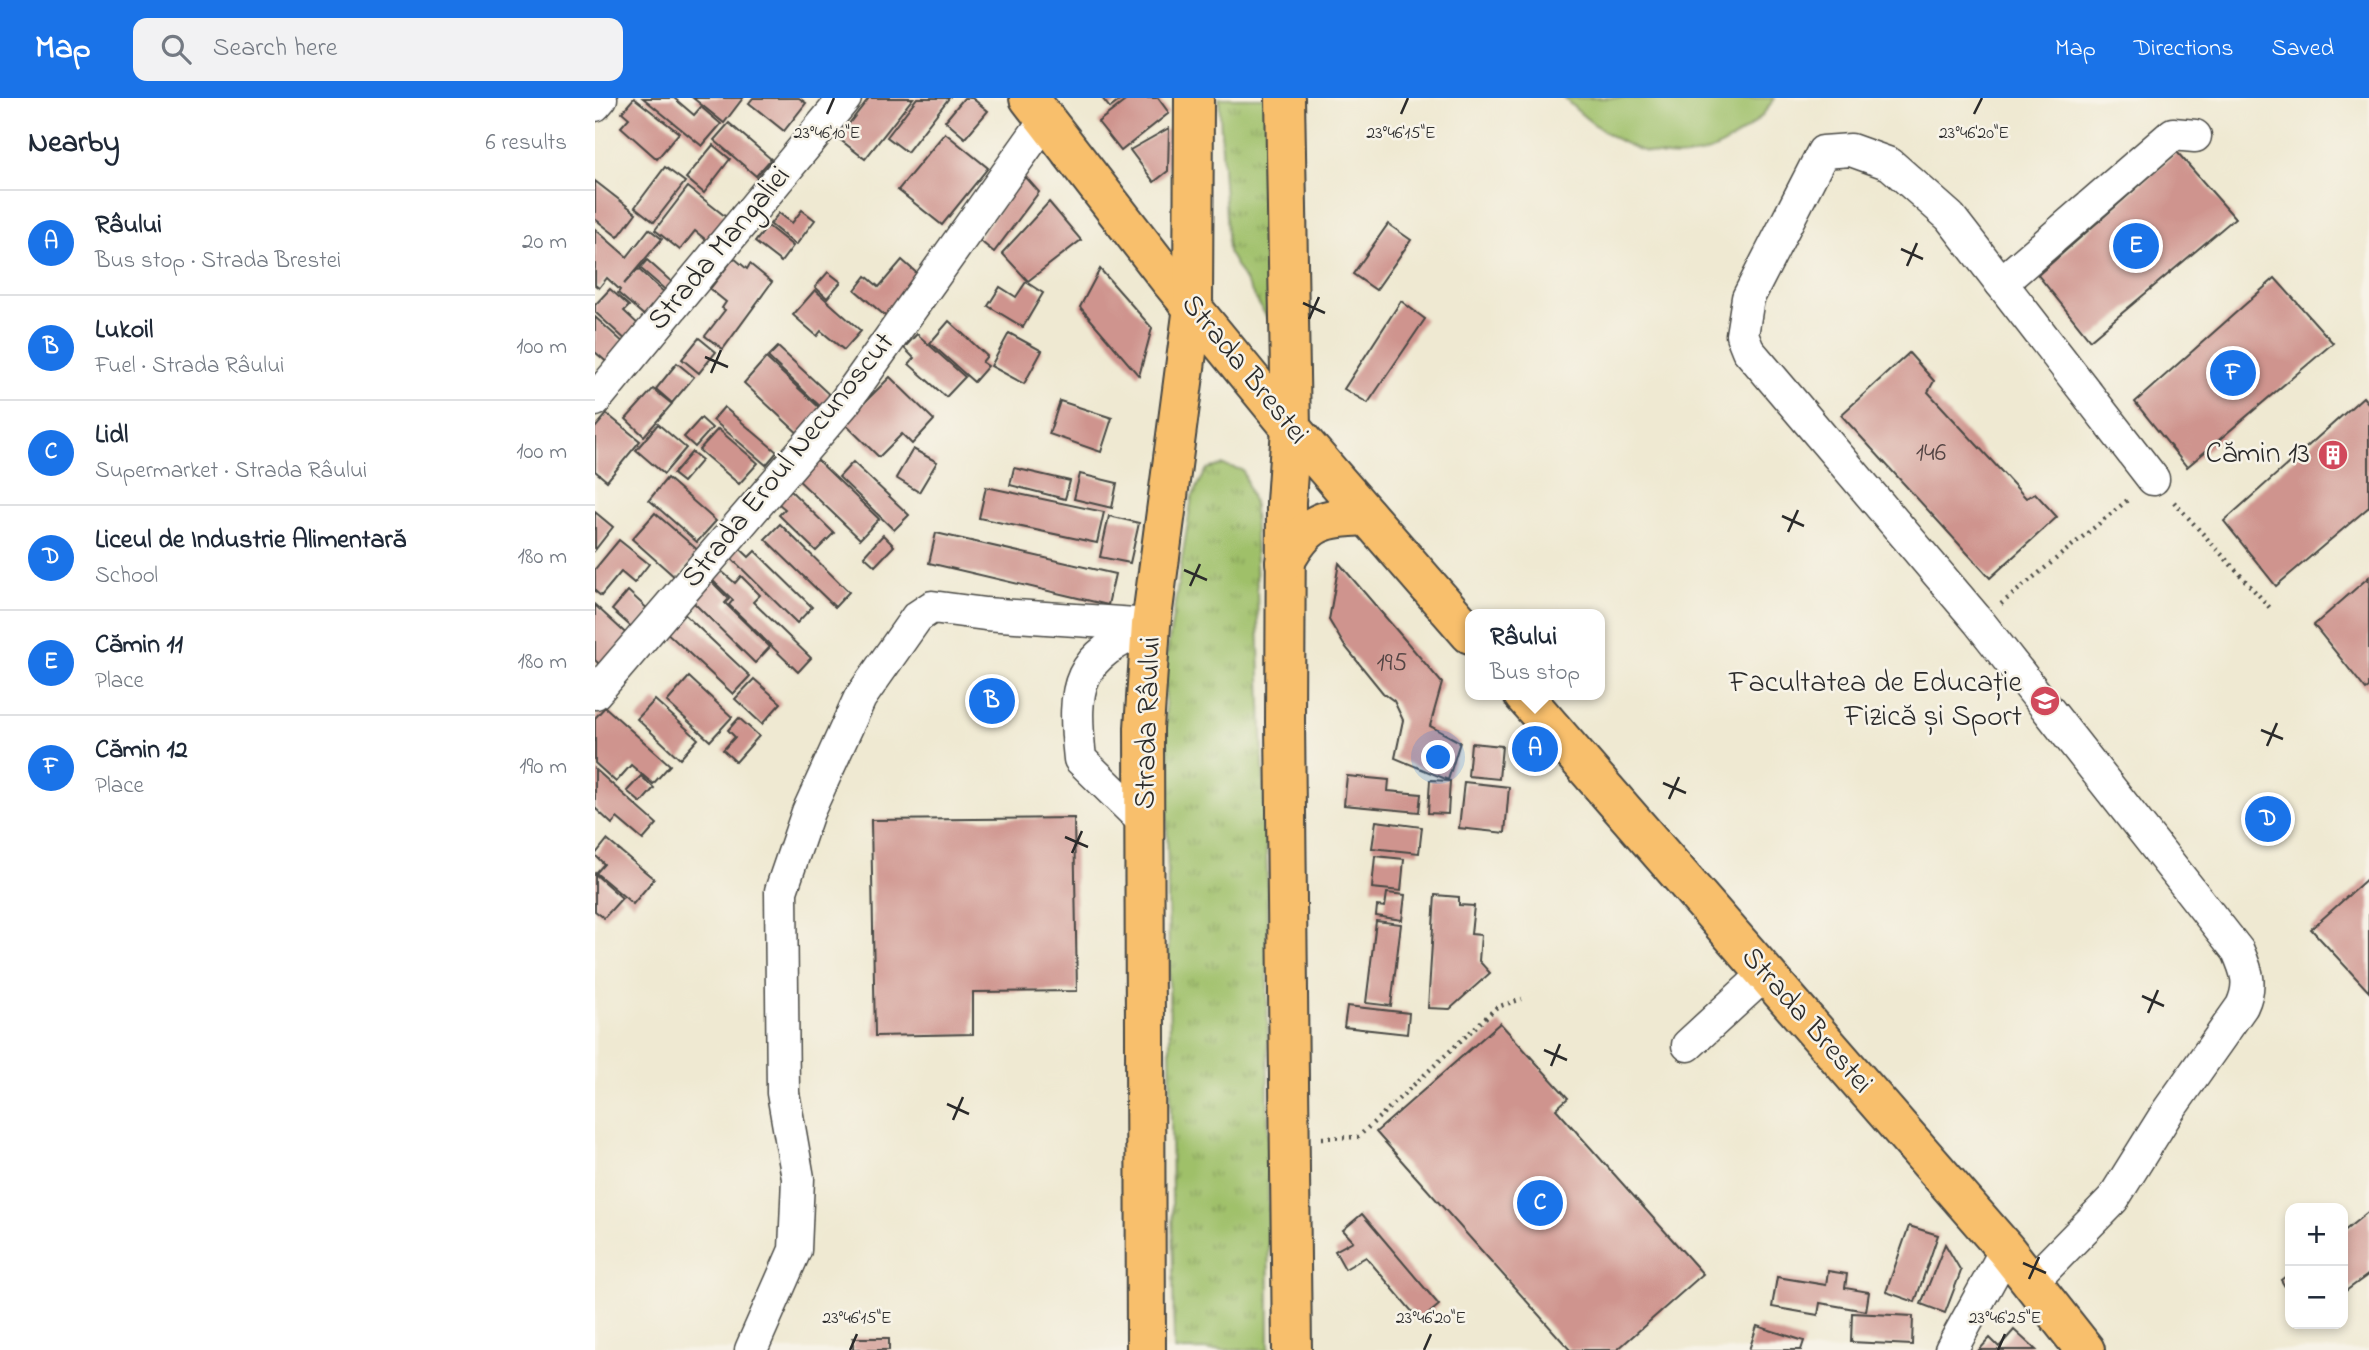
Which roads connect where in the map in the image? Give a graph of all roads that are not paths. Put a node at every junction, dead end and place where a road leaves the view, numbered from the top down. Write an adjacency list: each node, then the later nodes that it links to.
1 (601, 98): 5 (street)
2 (845, 98): 10 (street, Strada Mangaliei)
3 (1194, 98): 9 (main road, Strada Râului)
4 (1285, 98): 11 (main road)
5 (595, 104)
6 (1037, 108): 9 (main road, Strada Brestei); 17 (street, Strada Eroul Necunoscut)
7 (2195, 136): 8 (street)
8 (2001, 283): 12 (street); 23 (street)
9 (1193, 307): 11 (main road, Strada Brestei); 15 (main road, Strada Râului)
10 (595, 400)
11 (1291, 428): 13 (main road, Strada Brestei); 14 (main road)
12 (2153, 479)
13 (1367, 516): 14 (main road); 16 (main road, Strada Brestei)
14 (1286, 562): 26 (main road)
15 (1151, 625): 19 (main road, Strada Râului); 19 (street); 24 (street)
16 (1465, 628)
17 (595, 693)
18 (1527, 700): 20 (main road, Strada Brestei)
19 (1146, 824): 25 (main road, Strada Râului)
20 (1765, 974): 21 (street); 22 (main road, Strada Brestei)
21 (1688, 1045)
22 (2006, 1250): 23 (main road, Strada Brestei); 27 (street)
23 (2032, 1282): 28 (main road, Strada Brestei)
24 (751, 1350)
25 (1146, 1350)
26 (1292, 1350)
27 (1951, 1350)
28 (2085, 1350)

